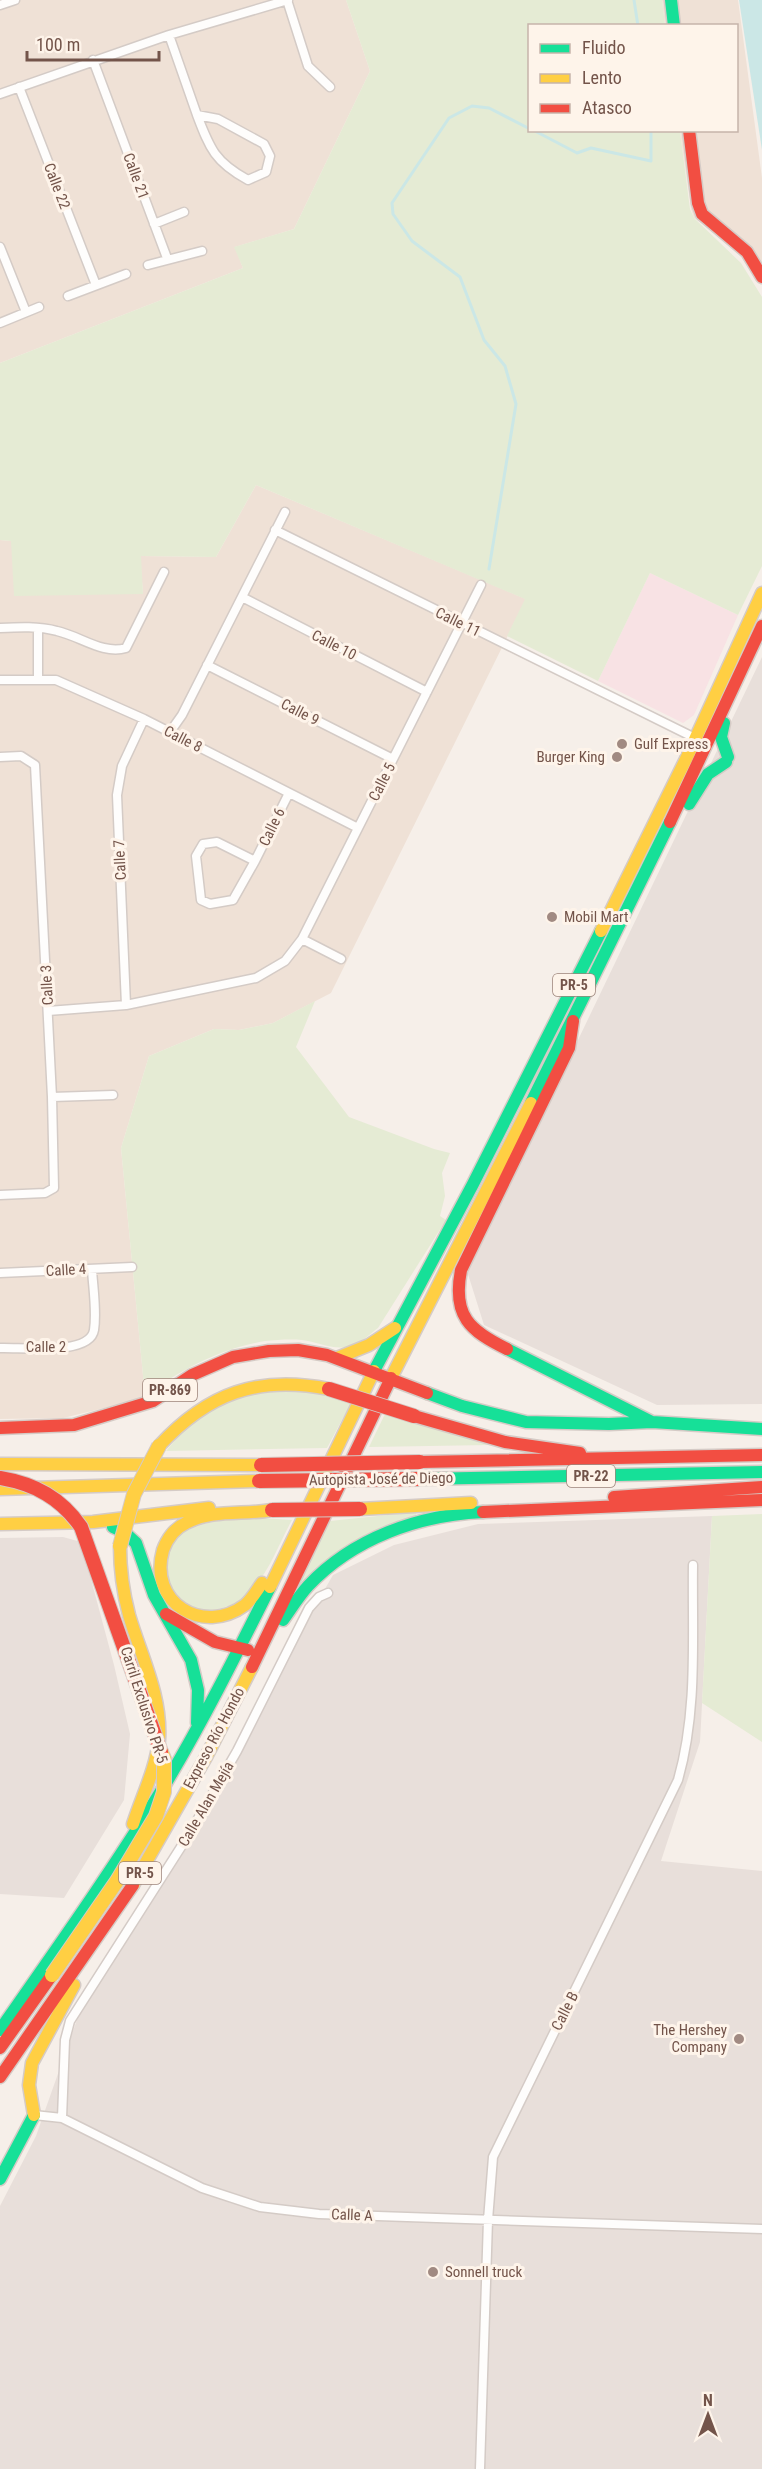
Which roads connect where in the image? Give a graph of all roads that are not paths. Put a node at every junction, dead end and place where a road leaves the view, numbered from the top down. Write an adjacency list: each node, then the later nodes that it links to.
1 (15, 0): 4 (street)
2 (287, 0): 6 (street); 9 (street)
3 (671, 0): 5 (main road)
4 (0, 5)
5 (674, 24)
6 (169, 35): 7 (street); 11 (street)
7 (93, 60): 8 (street); 14 (street, Calle 21)
8 (19, 87): 10 (street); 21 (street, Calle 22)
9 (330, 87)
10 (0, 94)
11 (197, 115): 11 (street)
12 (689, 132): 20 (main road)
13 (184, 212): 14 (street)
14 (154, 224): 17 (street, Calle 21)
15 (0, 247): 24 (street)
16 (202, 251): 17 (street)
17 (167, 258): 18 (street)
18 (148, 265)
19 (126, 274): 21 (street)
20 (762, 277)
21 (96, 285): 22 (street)
22 (68, 296)
23 (39, 307): 24 (street)
24 (26, 312): 25 (street)
25 (0, 322)
26 (285, 512): 27 (street)
27 (275, 531): 31 (street); 32 (street, Calle 11)
28 (164, 572): 35 (street)
29 (481, 585): 32 (street, Calle 5)
30 (762, 593): 43 (main road, PR-5)
31 (242, 597): 36 (street); 39 (street, Calle 10)
32 (461, 624): 39 (street, Calle 5); 43 (street, Calle 11)
33 (762, 627): 40 (main road, PR-5)
34 (0, 628): 35 (street)
35 (38, 628): 38 (street)
36 (207, 664): 42 (street); 46 (street, Calle 9)
37 (0, 680): 38 (street, Calle 8)
38 (38, 680): 41 (street, Calle 8)
39 (427, 692): 46 (street, Calle 5)
40 (725, 708): 44 (main road, PR-5); 48 (main road)
41 (144, 719): 42 (street, Calle 8); 53 (street, Calle 7)
42 (170, 732): 47 (street, Calle 8)
43 (696, 738): 44 (street, Calle 11); 56 (main road, PR-5)
44 (706, 749): 48 (main road, PR-5)
45 (0, 757): 54 (street, Calle 3)
46 (393, 759): 49 (street, Calle 5)
47 (289, 792): 49 (street, Calle 8); 50 (street, Calle 6)
48 (671, 819): 55 (main road, PR-5)
49 (358, 828): 51 (street, Calle 5)
50 (255, 861): 50 (street, Calle 6)
51 (302, 939): 52 (street); 53 (street, Calle 5)
52 (341, 959)
53 (126, 1005): 54 (street, Calle 5)
54 (48, 1011): 58 (street, Calle 3)
55 (573, 1021): 59 (main road, PR-5); 69 (main road)
56 (539, 1055): 59 (main road); 64 (main road, PR-5)
57 (113, 1095): 58 (street)
58 (52, 1097): 60 (street, Calle 3)
59 (510, 1146): 68 (main road, PR-5)
60 (0, 1195)
61 (132, 1267): 62 (street, Calle 4)
62 (92, 1269): 63 (street, Calle 4); 65 (street, Calle 2)
63 (0, 1274)
64 (395, 1328): 66 (main road); 67 (main road, PR-5)
65 (0, 1348)
66 (337, 1359): 67 (main road, PR-869); 70 (main road, PR-869)
67 (374, 1371): 68 (main road); 83 (main road, Expreso Río Hondo / PR-5)
68 (391, 1378): 69 (main road); 87 (main road, Expreso Río Hondo / PR-5)
69 (652, 1422): 71 (main road)
70 (0, 1428)
71 (762, 1429)
72 (762, 1455): 73 (main road, Autopista José de Diego / PR-22)
73 (616, 1458): 74 (main road, Autopista José de Diego / PR-22, bridge); 90 (main road, bridge)
74 (4, 1464)
75 (762, 1472): 78 (main road, Autopista José de Diego / PR-22, bridge)
76 (0, 1478): 93 (main road, Carril Exclusivo PR-5, bridge)
77 (762, 1487): 80 (main road, bridge)
78 (0, 1489)
79 (762, 1500): 87 (main road)
80 (272, 1510): 81 (main road); 83 (main road)
81 (93, 1522): 82 (main road); 86 (main road)
82 (0, 1524)
83 (281, 1560): 88 (main road, Expreso Río Hondo / PR-5)
84 (693, 1565): 98 (street, Calle B)
85 (328, 1593): 96 (street, Calle Alan Mejía)
86 (166, 1614): 88 (main road); 89 (main road)
87 (260, 1649): 88 (main road); 91 (main road, Expreso Río Hondo / PR-5)
88 (238, 1650): 89 (main road, Expreso Río Hondo / PR-5)
89 (197, 1728): 90 (main road, Expreso Río Hondo / PR-5)
90 (127, 1845): 92 (main road, Expreso Río Hondo / PR-5)
91 (123, 1900): 94 (main road, Expreso Río Hondo / PR-5); 95 (main road)
92 (0, 2030)
93 (0, 2049)
94 (0, 2077)
95 (34, 2115): 96 (street, Calle A); 97 (main road)
96 (62, 2118): 98 (street, Calle A)
97 (0, 2179)
98 (488, 2220): 99 (street, Calle A); 100 (street, Calle B)
99 (762, 2229)
100 (480, 2469)

